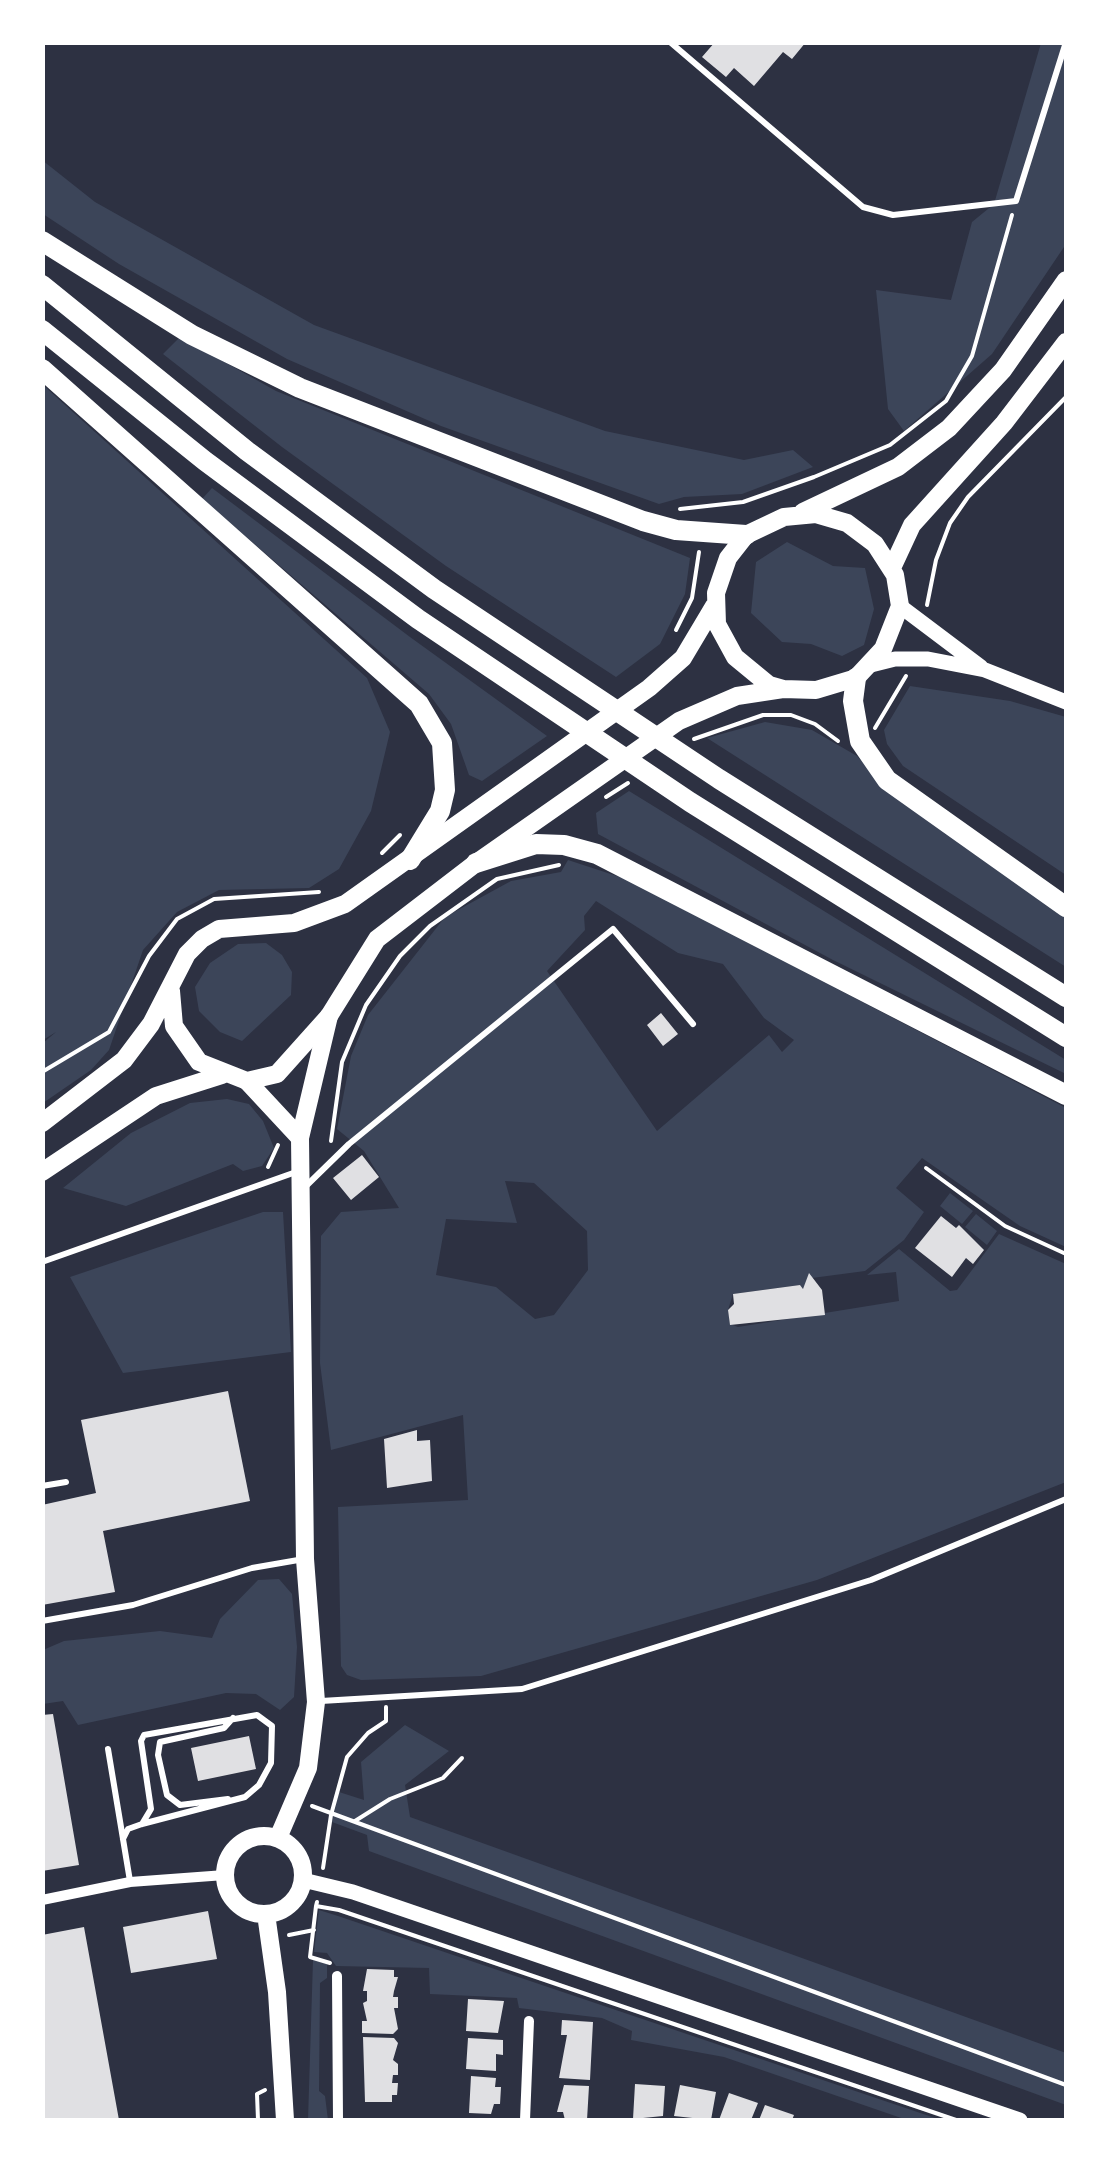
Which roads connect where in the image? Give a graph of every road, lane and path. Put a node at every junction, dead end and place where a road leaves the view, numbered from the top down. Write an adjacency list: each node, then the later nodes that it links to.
1 (670, 42): 2 (lane)
2 (1066, 42)
3 (42, 241): 10 (highway)
4 (1066, 280): 9 (main road)
5 (42, 286): 22 (highway)
6 (42, 330): 25 (highway)
7 (1066, 342): 11 (main road)
8 (42, 369): 18 (highway)
9 (794, 515): 10 (main road); 11 (main road)
10 (746, 535): 12 (main road)
11 (892, 568): 13 (main road)
12 (714, 606): 16 (main road); 18 (main road)
13 (900, 606): 14 (street); 15 (main road)
14 (985, 670): 15 (street); 17 (street)
15 (864, 672): 16 (main road); 20 (highway)
16 (783, 689): 19 (main road)
17 (1066, 702)
18 (410, 860): 21 (main road)
19 (476, 863): 23 (main road); 28 (highway)
20 (1066, 906)
21 (172, 988): 26 (main road); 29 (main road)
22 (1066, 997)
23 (329, 1016): 27 (main road); 30 (main road)
24 (693, 1024): 33 (lane)
25 (1066, 1036)
26 (222, 1074): 27 (main road); 32 (main road)
27 (248, 1081): 30 (main road)
28 (1066, 1095)
29 (42, 1123)
30 (300, 1138): 33 (main road)
31 (926, 1168): 34 (path)
32 (42, 1172)
33 (303, 1179): 35 (lane); 39 (main road)
34 (1066, 1254)
35 (42, 1262)
36 (66, 1482): 37 (lane)
37 (42, 1486)
38 (1066, 1499): 41 (lane)
39 (305, 1559): 40 (lane); 42 (main road)
40 (42, 1622)
41 (386, 1698): 42 (lane); 48 (path)
42 (316, 1702): 46 (main road)
43 (233, 1718): 47 (lane); 47 (lane); 50 (lane)
44 (108, 1749): 52 (lane)
45 (462, 1758): 49 (path)
46 (294, 1797): 48 (path); 51 (main road)
47 (239, 1799): 50 (lane)
48 (331, 1815): 49 (path); 55 (path)
49 (356, 1822): 64 (path)
50 (142, 1824): 52 (lane)
51 (278, 1838): 53 (main road); 55 (main road)
52 (123, 1839): 54 (lane)
53 (225, 1875): 54 (street); 58 (main road)
54 (130, 1882): 56 (street)
55 (312, 1882): 57 (path); 58 (main road); 70 (street)
56 (42, 1900)
57 (316, 1906): 59 (path); 69 (path)
58 (266, 1914): 60 (main road)
59 (314, 1930): 60 (path); 61 (path)
60 (271, 1936): 66 (main road)
61 (337, 1976): 67 (street)
62 (530, 2021): 68 (street)
63 (264, 2078): 65 (path)
64 (1066, 2085)
65 (258, 2120)
66 (285, 2120)
67 (338, 2120)
68 (526, 2120)
69 (956, 2120)
70 (1020, 2120)

